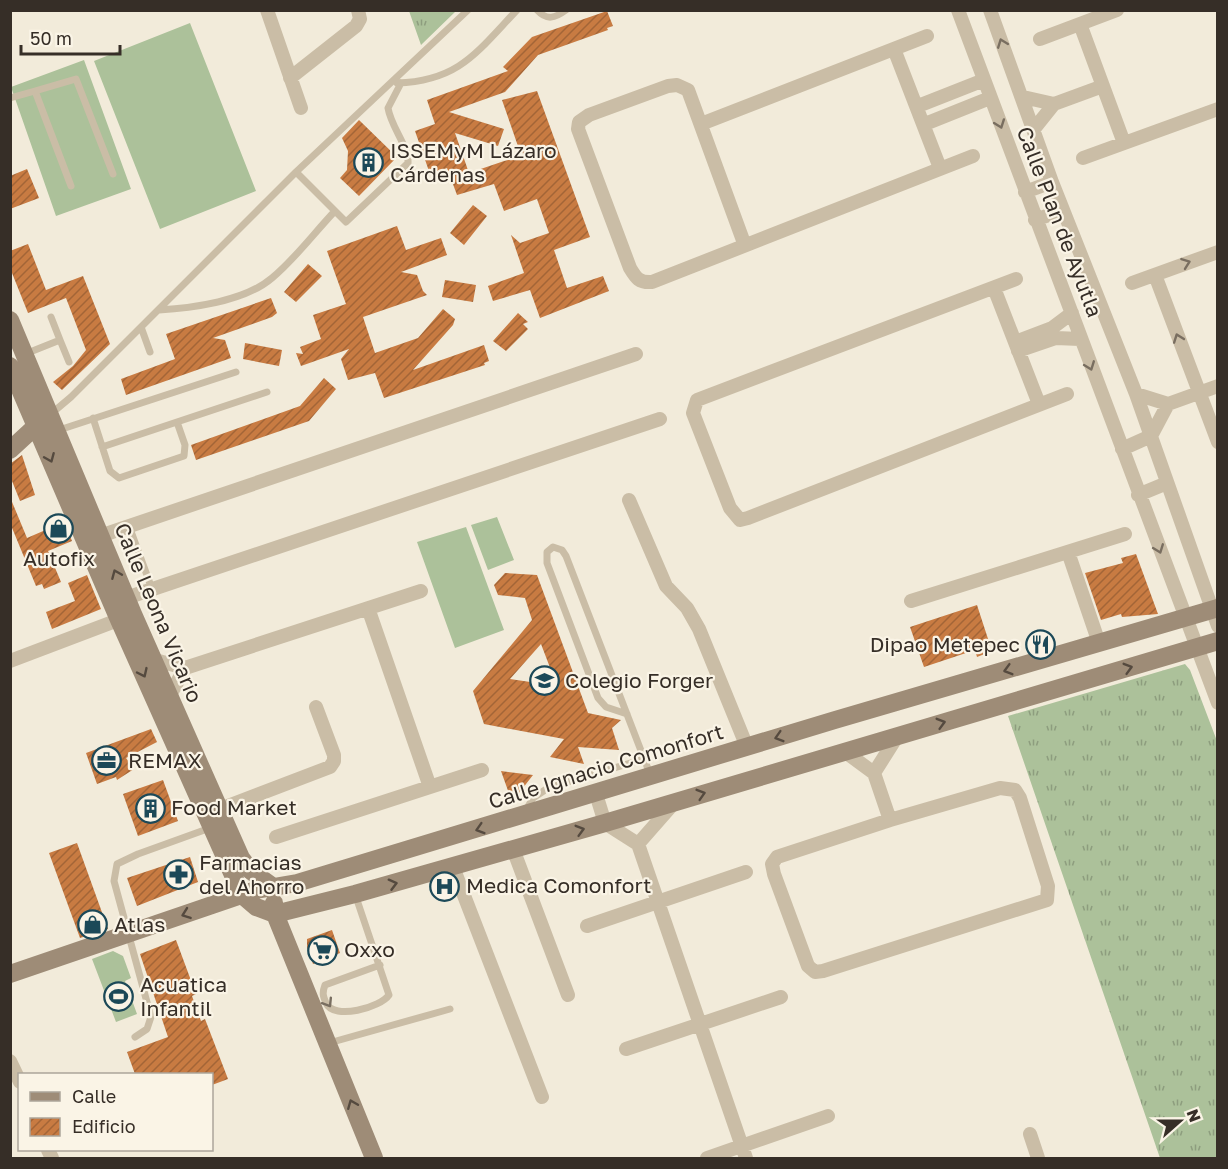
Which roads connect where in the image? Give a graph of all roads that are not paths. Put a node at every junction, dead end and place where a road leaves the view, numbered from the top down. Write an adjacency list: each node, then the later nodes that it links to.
1 (267, 10): 14 (street)
2 (358, 10): 14 (street)
3 (468, 10): 17 (lane)
4 (517, 10): 16 (lane)
5 (537, 10): 6 (lane)
6 (566, 10)
7 (958, 10): 15 (street, Calle Plan de Ayutla)
8 (990, 10): 20 (street, Calle Plan de Ayutla, one-way to 8)
9 (1117, 10): 10 (street)
10 (1080, 24): 12 (street); 18 (street)
11 (927, 36): 13 (street)
12 (1040, 39)
13 (894, 49): 24 (street); 27 (street)
14 (290, 78): 25 (street)
15 (984, 80): 22 (street, Calle Plan de Ayutla); 24 (street)
16 (401, 83): 17 (lane); 40 (lane)
17 (391, 84): 34 (lane)
18 (1103, 86): 23 (street); 30 (street)
19 (35, 91): 21 (lane); 35 (lane); 37 (lane)
20 (1023, 97): 23 (street); 29 (street, Calle Plan de Ayutla)
21 (10, 98)
22 (990, 98): 28 (street); 38 (street, Calle Plan de Ayutla, one-way to 38)
23 (1054, 104): 29 (street)
24 (918, 106): 28 (street)
25 (301, 108)
26 (1218, 109): 30 (street)
27 (701, 124): 42 (street); 42 (street)
28 (925, 124): 33 (street)
29 (1034, 129): 36 (street, Calle Plan de Ayutla)
30 (1124, 142): 32 (street)
31 (973, 156): 33 (street)
32 (1083, 158)
33 (940, 168): 42 (street)
34 (296, 172): 40 (lane); 48 (lane)
35 (113, 174)
36 (1052, 182): 38 (street, Calle Plan de Ayutla); 39 (street, Calle Plan de Ayutla)
37 (70, 186)
38 (1024, 192): 41 (street, Calle Plan de Ayutla)
39 (1063, 210): 41 (street, Calle Plan de Ayutla); 67 (street, Calle Plan de Ayutla)
40 (335, 211): 48 (lane)
41 (1035, 220): 49 (street, Calle Plan de Ayutla)
42 (744, 243)
43 (1218, 252): 44 (street, one-way to 43)
44 (1155, 275): 46 (street); 65 (street, one-way to 44)
45 (1016, 279): 47 (street)
46 (1132, 283)
47 (994, 288): 56 (street); 68 (street)
48 (159, 310): 52 (lane)
49 (1072, 314): 53 (street); 54 (street, Calle Plan de Ayutla)
50 (51, 317): 55 (lane)
51 (10, 320): 58 (main road, Calle Leona Vicario)
52 (141, 327): 57 (lane); 73 (lane)
53 (1054, 333): 54 (street); 56 (street)
54 (1080, 339): 77 (street, Calle Plan de Ayutla, one-way to 77)
55 (60, 340): 58 (lane); 60 (lane)
56 (1017, 347): 68 (street)
57 (150, 352)
58 (25, 354): 73 (main road, Calle Leona Vicario)
59 (636, 354): 82 (street)
60 (69, 362)
61 (10, 366): 73 (main road, Calle Leona Vicario)
62 (236, 372): 70 (lane)
63 (1218, 386): 65 (street)
64 (267, 392): 72 (lane)
65 (1198, 393): 69 (street); 75 (street)
66 (1067, 394): 68 (street)
67 (1136, 394): 69 (street); 74 (street, Calle Plan de Ayutla)
68 (1039, 404)
69 (1168, 404): 74 (street)
70 (93, 418): 73 (lane); 76 (lane)
71 (660, 419): 86 (street)
72 (177, 423): 76 (lane); 76 (lane)
73 (47, 424): 78 (main road); 84 (main road, Calle Leona Vicario); 90 (main road, Calle Leona Vicario, one-way to 90)
74 (1151, 436): 77 (street); 79 (street, Calle Plan de Ayutla)
75 (1218, 442)
76 (102, 447)
77 (1122, 448): 80 (street, Calle Plan de Ayutla)
78 (10, 450)
79 (1167, 483): 80 (street); 91 (street, Calle Plan de Ayutla)
80 (1138, 495): 92 (street, Calle Plan de Ayutla, one-way to 92)
81 (629, 500): 105 (street)
82 (129, 526): 84 (street); 86 (lane)
83 (1125, 534): 85 (street)
84 (100, 536): 90 (main road, Calle Leona Vicario, one-way to 84)
85 (1068, 552): 88 (street); 94 (street)
86 (152, 589): 90 (street)
87 (421, 591): 89 (street)
88 (911, 601)
89 (368, 608): 98 (street); 111 (street)
90 (126, 610): 96 (main road, Calle Leona Vicario); 97 (street); 103 (main road, Calle Leona Vicario, one-way to 103)
91 (1216, 615): 92 (main road, Calle Ignacio Comonfort)
92 (1185, 619): 94 (main road, Calle Ignacio Comonfort); 95 (street, Calle Plan de Ayutla)
93 (1218, 641): 95 (main road)
94 (1099, 643): 105 (main road, Calle Ignacio Comonfort, one-way to 105)
95 (1197, 648): 100 (street, Calle Plan de Ayutla); 104 (main road, one-way to 95)
96 (155, 660): 98 (street); 99 (main road, Calle Leona Vicario)
97 (10, 661)
98 (185, 668): 99 (street)
99 (170, 695): 103 (main road, Calle Leona Vicario)
100 (1218, 703)
101 (316, 707): 114 (street)
102 (627, 714): 102 (lane); 107 (lane)
103 (176, 728): 114 (main road, Calle Leona Vicario); 118 (main road, Calle Leona Vicario)
104 (898, 735): 106 (main road); 109 (street)
105 (747, 747): 110 (main road, Calle Ignacio Comonfort)
106 (844, 751): 109 (street); 113 (main road, one-way to 106)
107 (644, 759): 110 (lane); 115 (lane)
108 (482, 770): 111 (street)
109 (874, 773): 116 (street)
110 (651, 777): 112 (main road, Calle Ignacio Comonfort)
111 (430, 787): 119 (street)
112 (596, 794): 115 (main road, Calle Ignacio Comonfort); 117 (street)
113 (674, 802): 117 (main road); 120 (street)
114 (220, 809): 124 (main road, Calle Leona Vicario)
115 (521, 816): 124 (main road, Calle Ignacio Comonfort, one-way to 124)
116 (890, 820): 116 (street)
117 (605, 823): 120 (street); 121 (main road, one-way to 117)
118 (213, 827): 126 (main road, Calle Leona Vicario); 130 (lane)
119 (276, 837)
120 (638, 844): 127 (street)
121 (513, 849): 122 (main road); 133 (street)
122 (453, 867): 125 (main road, one-way to 122); 142 (street)
123 (746, 872): 127 (street)
124 (272, 886): 126 (main road, Calle Ignacio Comonfort); 128 (main road)
125 (355, 894): 128 (main road); 131 (lane)
126 (242, 895): 128 (main road); 130 (main road, Calle Ignacio Comonfort, one-way to 130)
127 (658, 902): 129 (street); 136 (street)
128 (275, 914): 138 (main road)
129 (587, 926)
130 (127, 935): 132 (main road, Calle Ignacio Comonfort); 137 (lane)
131 (380, 965): 131 (lane, one-way to 131)
132 (10, 974)
133 (568, 995)
134 (781, 998): 136 (street)
135 (450, 1009): 138 (lane)
136 (700, 1024): 139 (street); 145 (street)
137 (135, 1037)
138 (327, 1043): 146 (main road, one-way to 138)
139 (626, 1049)
140 (10, 1061): 141 (street)
141 (18, 1078)
142 (542, 1097)
143 (828, 1116): 145 (street)
144 (1030, 1134): 148 (street)
145 (744, 1153): 147 (street)
146 (374, 1158)
147 (707, 1158)
148 (1038, 1158)

